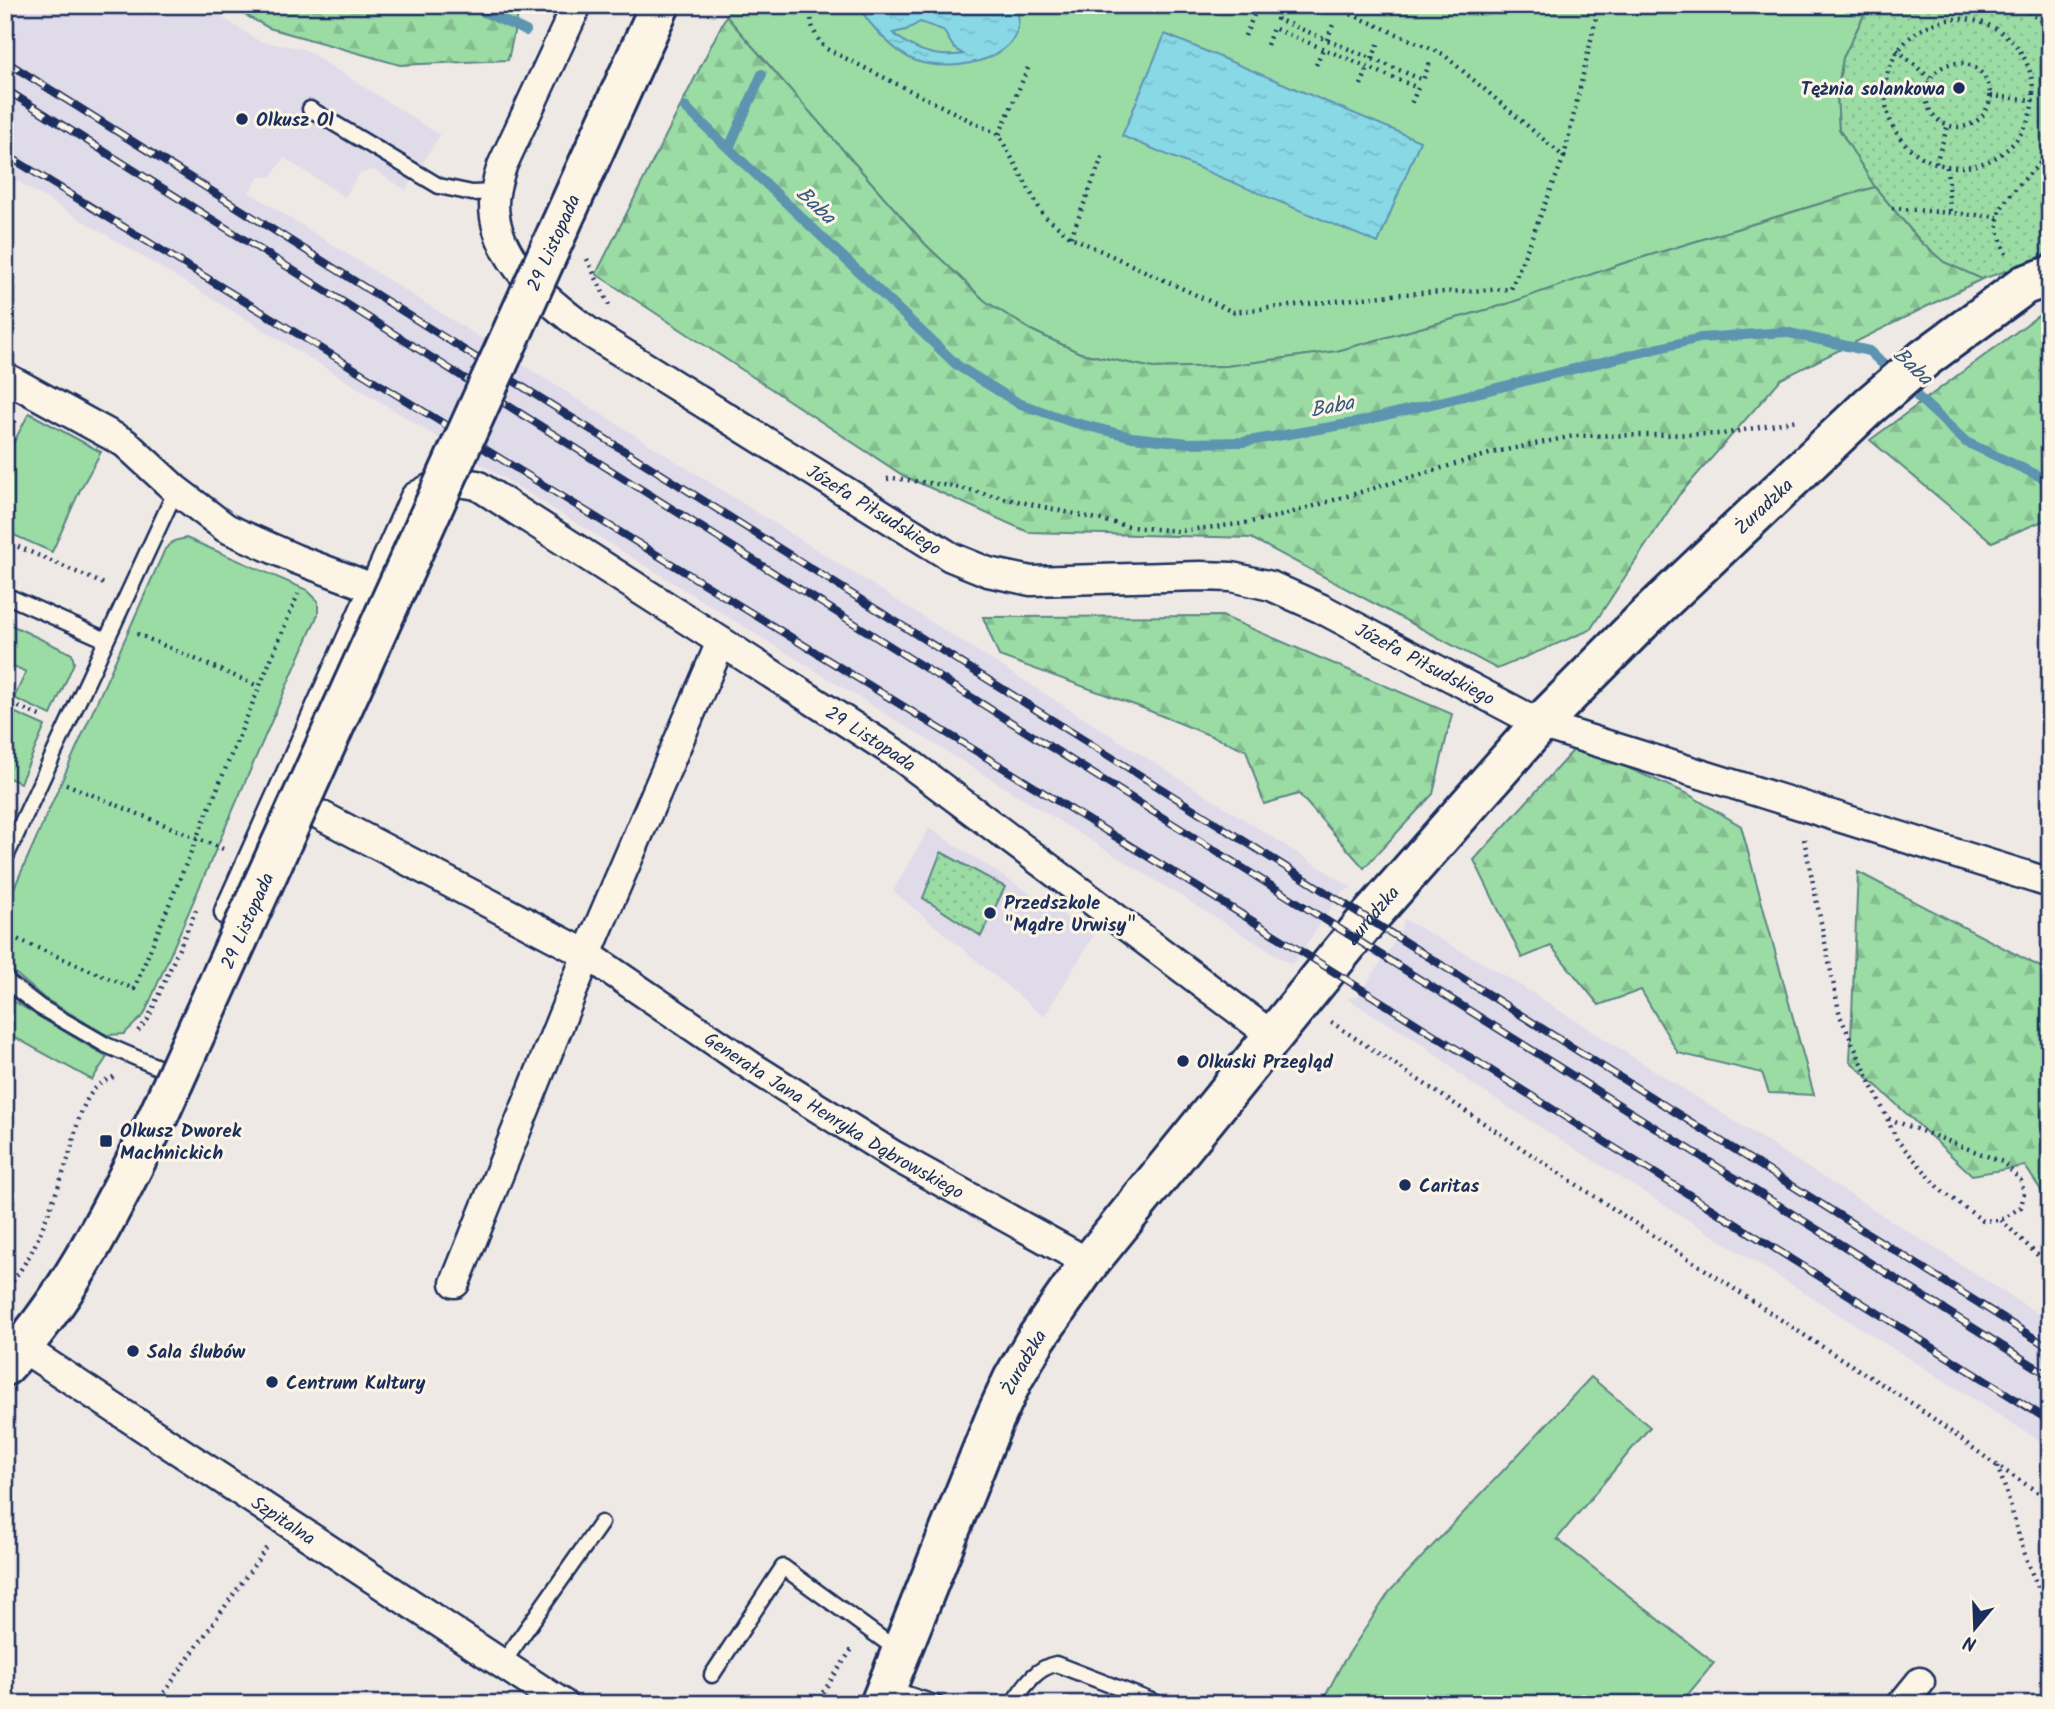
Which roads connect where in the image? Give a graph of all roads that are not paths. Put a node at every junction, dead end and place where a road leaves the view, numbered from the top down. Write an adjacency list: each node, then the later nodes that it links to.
1 (577, 5): 4 (street, Józefa Piłsudskiego)
2 (660, 5): 22 (street, 29 Listopada, bridge)
3 (310, 109): 4 (lane)
4 (495, 192): 12 (street, Józefa Piłsudskiego)
5 (2037, 281): 12 (street, Żuradzka)
6 (5, 377): 7 (street)
7 (176, 490): 8 (street); 10 (lane)
8 (373, 588): 11 (street, 29 Listopada); 13 (street, 29 Listopada)
9 (5, 595): 10 (lane)
10 (106, 640): 14 (lane)
11 (721, 642): 16 (street); 18 (street, 29 Listopada)
12 (1540, 724): 15 (street, Józefa Piłsudskiego); 18 (street, Żuradzka)
13 (282, 795): 16 (street, Generała Jana Henryka Dąbrowskiego); 19 (street, 29 Listopada)
14 (5, 859)
15 (2050, 883)
16 (587, 955): 20 (street, Generała Jana Henryka Dąbrowskiego); 21 (street)
17 (6, 981): 19 (lane)
18 (1274, 1037): 20 (street, Żuradzka)
19 (159, 1068)
20 (1089, 1263): 26 (street, Żuradzka)
21 (455, 1283)
22 (11, 1349): 24 (street, Szpitalna)
23 (601, 1523): 24 (lane)
24 (502, 1664): 29 (street, Szpitalna)
25 (712, 1675): 26 (lane)
26 (889, 1681): 30 (lane)
27 (1920, 1682): 32 (street)
28 (1157, 1703): 31 (lane)
29 (563, 1704)
30 (937, 1704)
31 (1012, 1704)
32 (1902, 1704)

